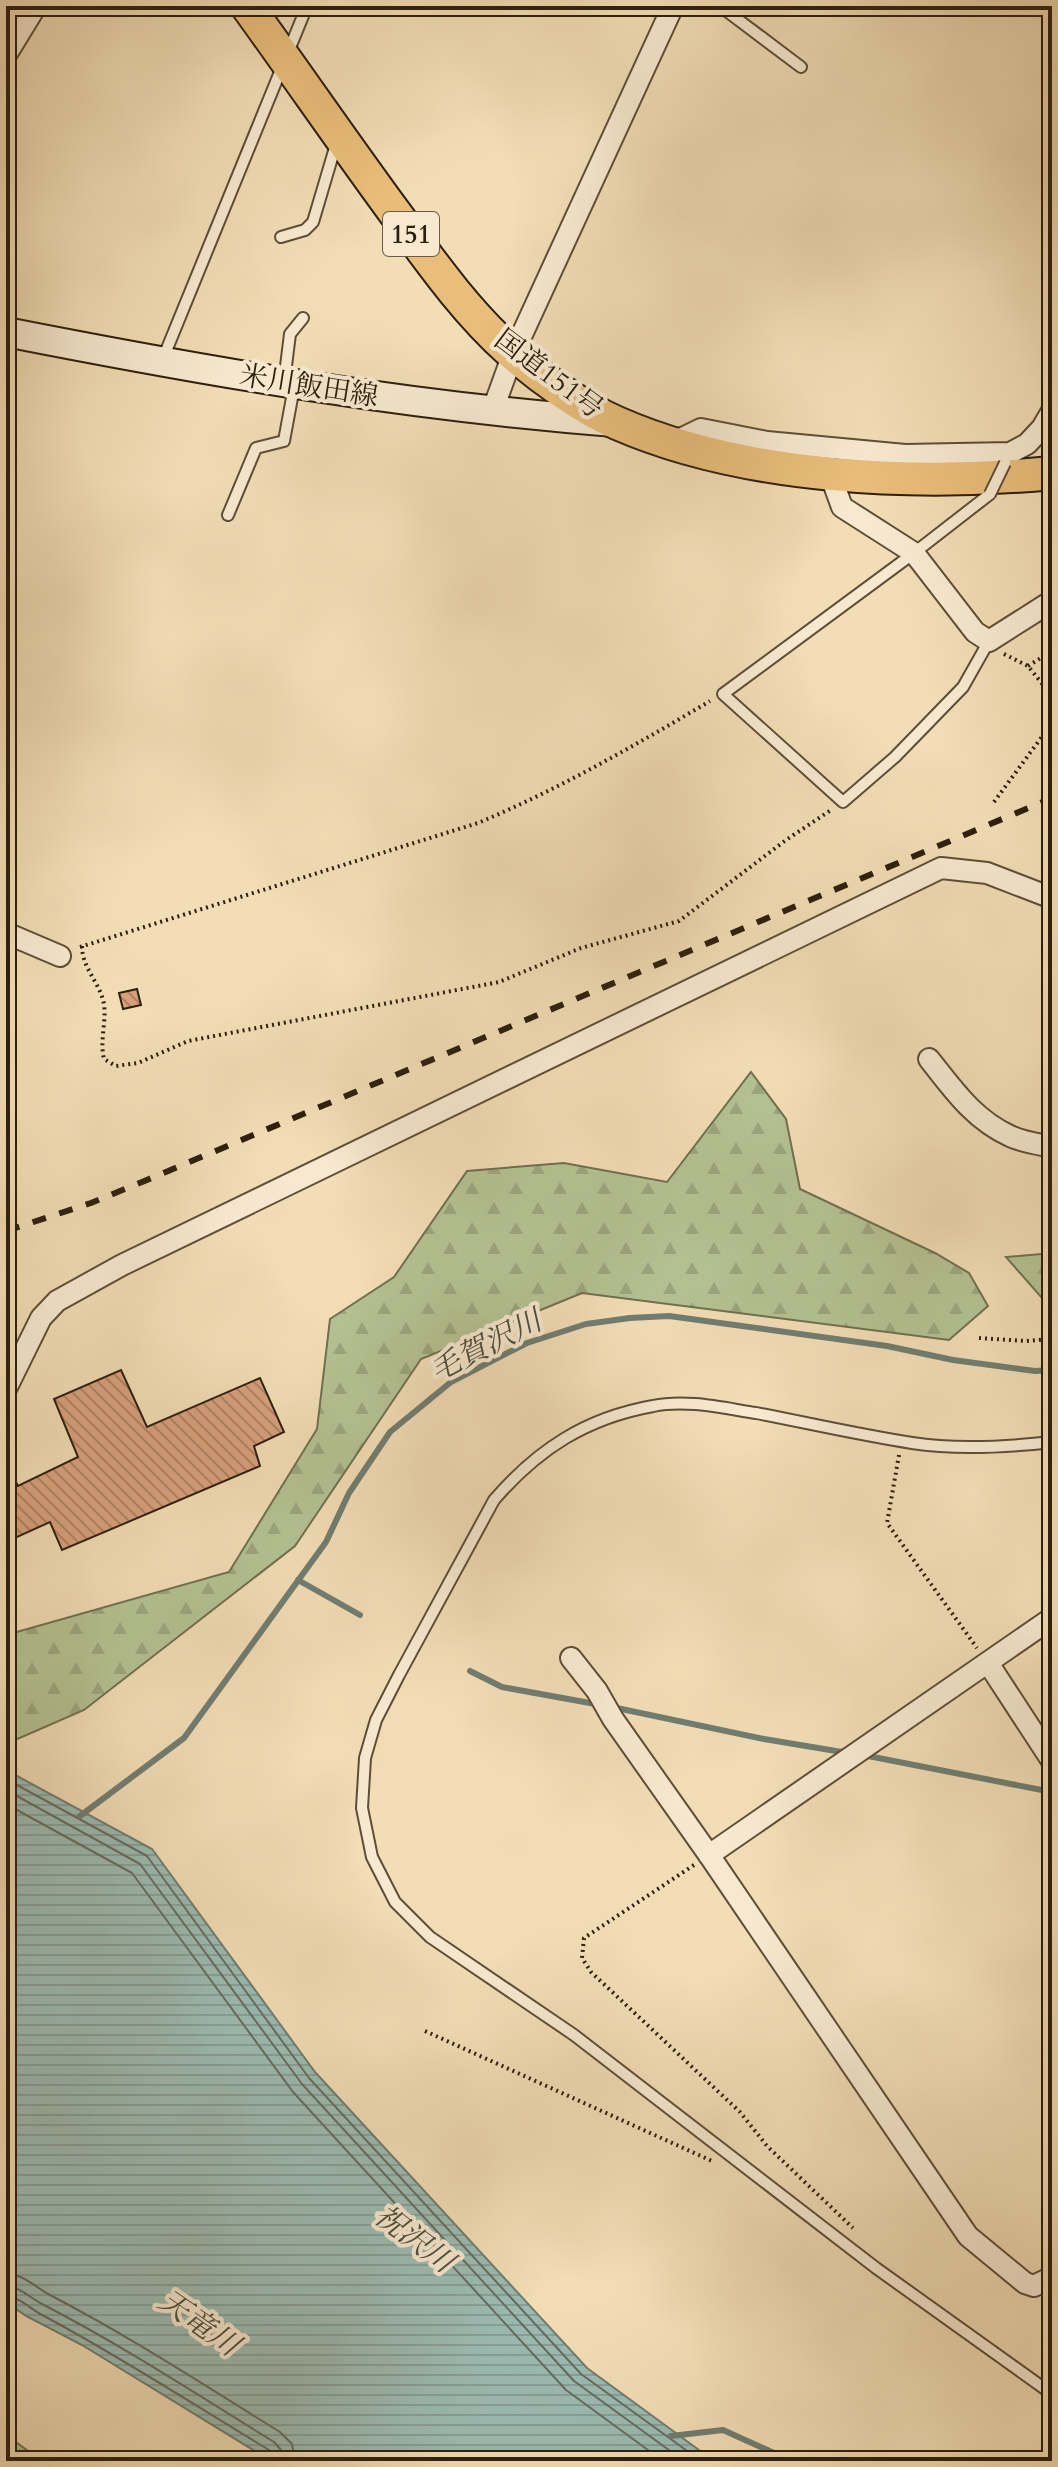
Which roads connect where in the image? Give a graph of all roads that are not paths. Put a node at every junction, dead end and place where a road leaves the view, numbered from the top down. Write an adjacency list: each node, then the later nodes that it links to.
1 (36, 6): 6 (street)
2 (247, 6): 7 (highway, 国道151号 / 151)
3 (307, 6): 7 (lane)
4 (673, 6): 13 (street)
5 (720, 6): 8 (lane)
6 (6, 55)
7 (286, 60): 9 (highway, 国道151号 / 151); 14 (lane)
8 (801, 67)
9 (339, 136): 10 (lane); 13 (highway, 国道151号 / 151)
10 (281, 237)
11 (303, 318): 15 (lane)
12 (6, 332): 14 (main road, 米川飯田線)
13 (513, 354): 17 (street); 18 (highway, 国道151号 / 151)
14 (161, 363): 15 (main road, 米川飯田線)
15 (289, 384): 17 (main road, 米川飯田線); 23 (lane)
16 (1052, 411): 20 (street)
17 (492, 412): 18 (main road, 米川飯田線)
18 (614, 422): 19 (highway, 国道151号 / 151)
19 (671, 444): 20 (street); 22 (highway, 国道151号 / 151)
20 (1008, 458): 24 (lane, bridge)
21 (1052, 473): 22 (highway, 国道151号 / 151)
22 (830, 474): 24 (street)
23 (228, 515)
24 (914, 553): 26 (street); 26 (lane)
25 (1052, 601): 26 (street)
26 (994, 647)
27 (1052, 898): 32 (street)
28 (6, 933): 29 (street)
29 (60, 956)
30 (929, 1059): 31 (street)
31 (1052, 1147)
32 (6, 1389)
33 (1052, 1442): 40 (lane)
34 (1052, 1618): 36 (street)
35 (571, 1658): 38 (street)
36 (988, 1663): 37 (street); 38 (street)
37 (1052, 1761)
38 (709, 1855): 39 (street)
39 (1052, 2277)
40 (1052, 2394)

